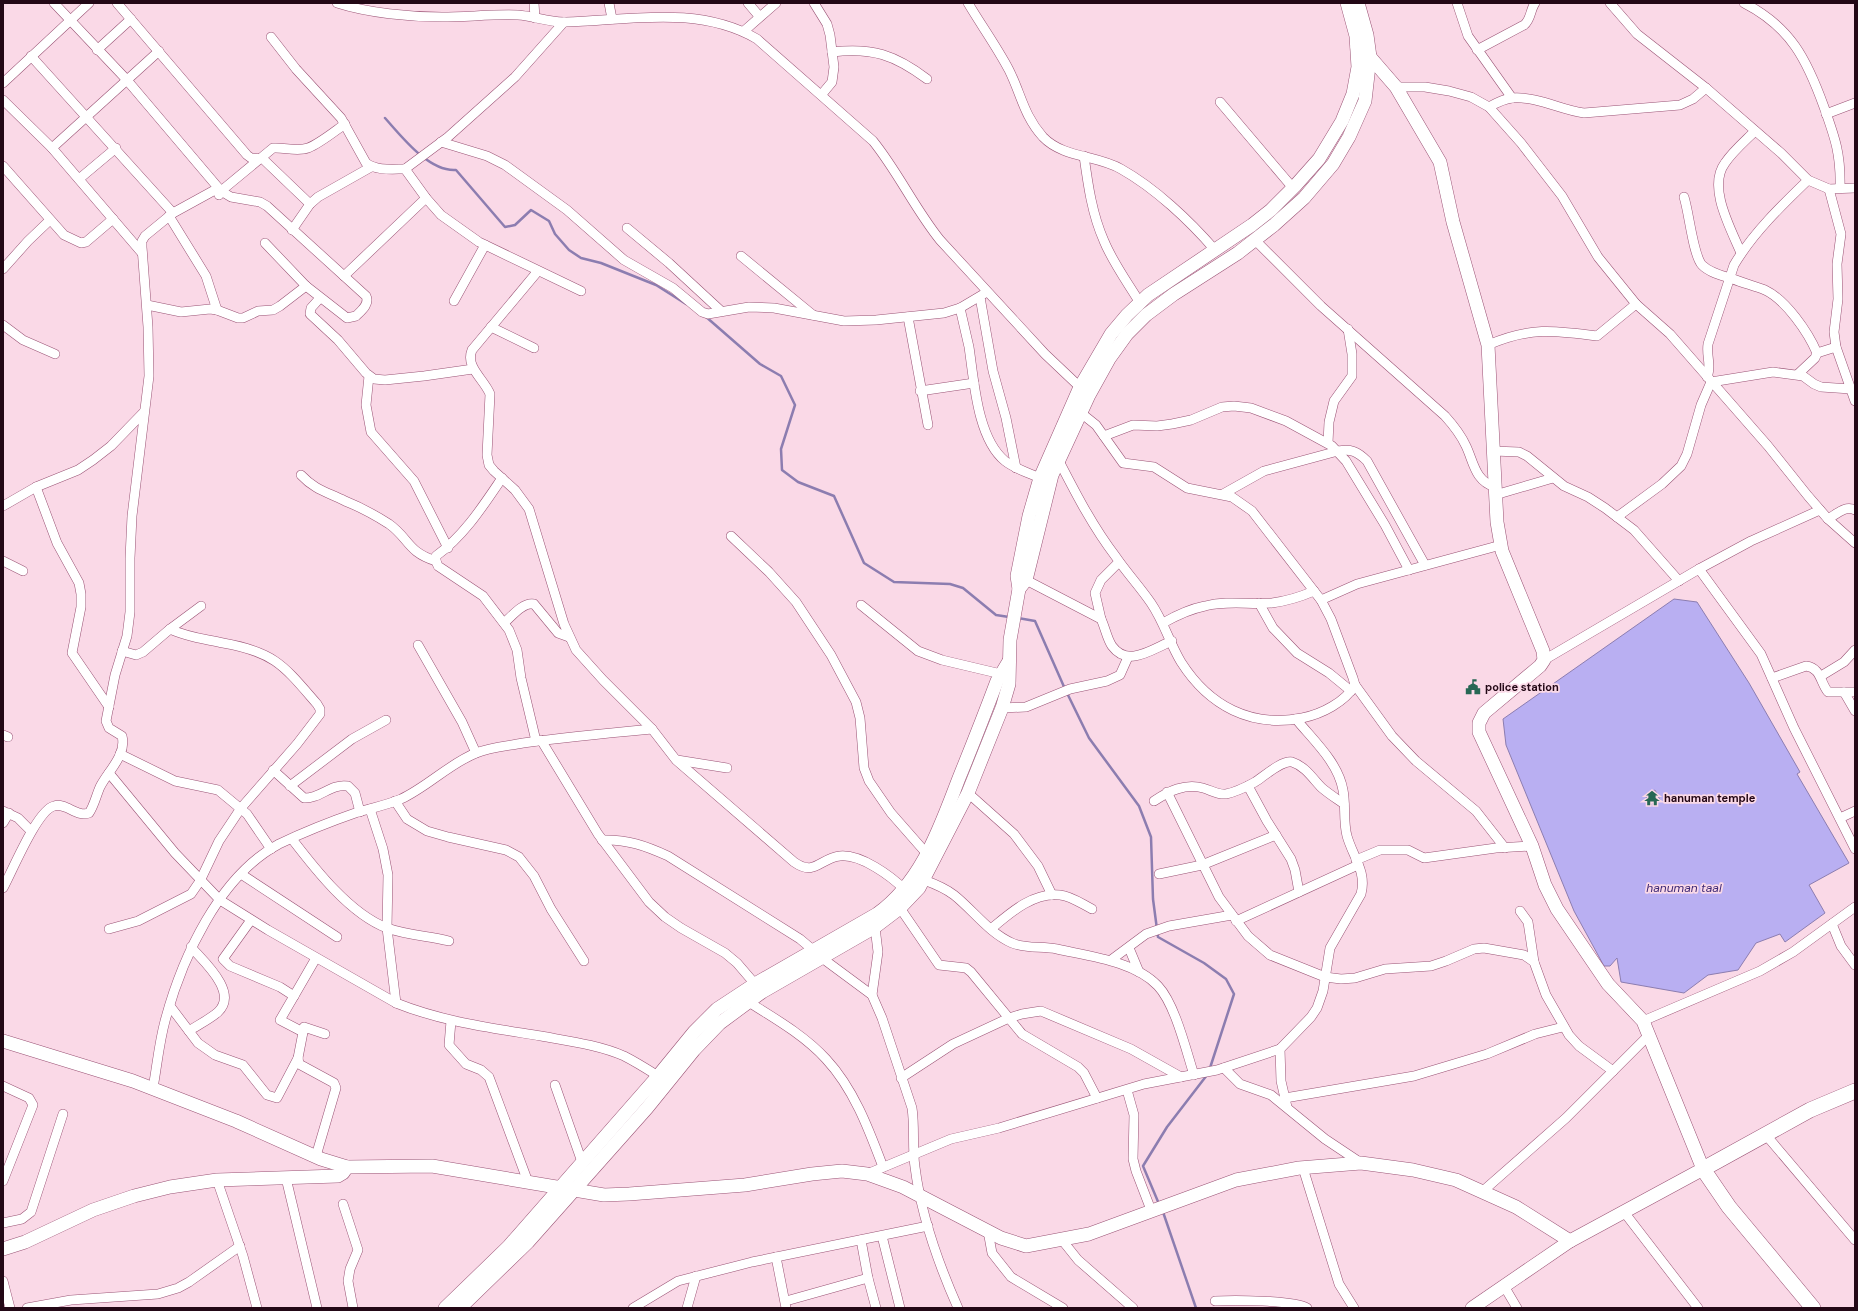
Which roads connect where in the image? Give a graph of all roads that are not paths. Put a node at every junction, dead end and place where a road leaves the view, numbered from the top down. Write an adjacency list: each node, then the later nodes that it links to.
1 (54, 3): 21 (street)
2 (89, 3): 21 (street)
3 (117, 3): 19 (street)
4 (339, 3): 18 (street)
5 (534, 3): 18 (street)
6 (609, 3): 20 (street)
7 (748, 3): 17 (street)
8 (776, 3): 17 (street)
9 (814, 3): 29 (street)
10 (968, 3): 50 (street)
11 (1347, 3): 25 (street)
12 (1358, 3): 31 (street)
13 (1457, 3): 27 (street)
14 (1535, 3): 27 (street)
15 (1610, 3): 36 (street)
16 (1744, 3): 43 (street)
17 (760, 16): 23 (street)
18 (535, 18): 22 (street)
19 (131, 19): 26 (street); 28 (street)
20 (612, 19): 22 (street); 23 (street)
21 (69, 21): 26 (street); 30 (street)
22 (564, 22): 47 (street)
23 (744, 31): 37 (street)
24 (271, 37): 45 (street)
25 (1357, 47): 31 (street); 57 (street)
26 (97, 50): 33 (street)
27 (1477, 50): 38 (street)
28 (159, 51): 33 (street); 51 (street)
29 (832, 52): 32 (street); 37 (street)
30 (31, 56): 34 (street); 44 (street)
31 (1370, 56): 35 (street); 70 (street)
32 (927, 79)
33 (126, 80): 44 (street); 61 (street)
34 (3, 83)
35 (1396, 87): 42 (street); 97 (street)
36 (1706, 88): 38 (street); 46 (street)
37 (822, 94): 83 (street)
38 (1512, 98): 42 (street)
39 (3, 100): 48 (street)
40 (1220, 102): 57 (street)
41 (1855, 102): 43 (street)
42 (1489, 107): 87 (street)
43 (1826, 114): 58 (street)
44 (87, 115): 48 (street); 49 (street)
45 (345, 124): 51 (street); 53 (street)
46 (1755, 131): 56 (street); 75 (street)
47 (441, 142): 54 (street); 91 (street)
48 (52, 148): 55 (street)
49 (116, 148): 55 (street); 65 (street)
50 (1084, 156): 73 (street); 86 (street)
51 (259, 158): 61 (street); 64 (street)
52 (3, 166): 67 (street)
53 (371, 167): 54 (street); 64 (street)
54 (405, 169): 63 (street)
55 (79, 179): 66 (street)
56 (1808, 180): 60 (street); 75 (street)
57 (1293, 188): 73 (street)
58 (1840, 188): 59 (street); 60 (street)
59 (1855, 188)
60 (1829, 189): 99 (street)
61 (219, 194): 65 (street); 69 (street)
62 (1684, 197): 80 (street)
63 (426, 198): 72 (street); 79 (street)
64 (310, 204): 69 (street)
65 (171, 214): 74 (street); 90 (street)
66 (113, 219): 67 (street); 74 (street)
67 (50, 220): 77 (street)
68 (627, 228): 91 (street)
69 (292, 230): 79 (street)
70 (1255, 240): 96 (street); 109 (street)
71 (265, 243): 81 (street)
72 (484, 245): 78 (street); 85 (street)
73 (1215, 250): 86 (street)
74 (142, 253): 88 (street)
75 (1741, 253): 80 (street)
76 (741, 256): 92 (street)
77 (3, 269)
78 (538, 271): 82 (street); 95 (street)
79 (344, 276): 84 (street)
80 (1730, 278): 100 (street); 105 (street)
81 (306, 286): 84 (street); 90 (street)
82 (581, 291)
83 (984, 295): 89 (street); 109 (street); 119 (street)
84 (320, 298): 104 (street)
85 (454, 301)
86 (1140, 303): 109 (street)
87 (1636, 304): 97 (street); 105 (street)
88 (147, 305): 90 (street); 111 (street)
89 (960, 308): 93 (street); 106 (street)
90 (217, 310)
91 (721, 311): 92 (street)
92 (814, 316): 93 (street)
93 (908, 317): 108 (street)
94 (3, 325): 101 (street)
95 (491, 327): 98 (street); 102 (street)
96 (1348, 329): 115 (street); 125 (street)
97 (1488, 345): 117 (street)
98 (534, 348)
99 (1836, 348): 100 (street); 107 (street)
100 (1817, 353): 103 (street)
101 (55, 354)
102 (473, 369): 104 (street); 121 (street)
103 (1798, 374): 105 (street); 107 (street)
104 (369, 376): 135 (street)
105 (1709, 379): 128 (street); 130 (street)
106 (974, 383): 108 (street); 119 (street)
107 (1851, 388): 110 (street)
108 (920, 391): 113 (street)
109 (1084, 391): 112 (street); 122 (street)
110 (1855, 401)
111 (144, 412): 124 (street); 158 (street)
112 (1081, 413): 114 (street); 118 (street)
113 (928, 425)
114 (1104, 436): 115 (street); 126 (street)
115 (1328, 444): 116 (street)
116 (1338, 451): 126 (street); 139 (street); 141 (street)
117 (1493, 452): 123 (street); 125 (street)
118 (1059, 461): 138 (street); 144 (street)
119 (1016, 468): 122 (street)
120 (301, 475): 136 (street)
121 (502, 478): 135 (street); 154 (street)
122 (1040, 478): 144 (street)
123 (1553, 478): 125 (street); 130 (street)
124 (36, 487): 127 (street); 168 (street)
125 (1495, 492): 134 (street)
126 (1223, 494): 145 (street)
127 (3, 506)
128 (1820, 510): 131 (street); 140 (street)
129 (1855, 510): 131 (street)
130 (1617, 517): 143 (street)
131 (1828, 519): 133 (street)
132 (731, 536): 203 (street)
133 (1855, 544)
134 (1501, 545): 139 (street); 161 (street)
135 (448, 548): 136 (street)
136 (436, 561): 151 (street)
137 (3, 562): 142 (street)
138 (1119, 562): 150 (street); 152 (street)
139 (1425, 565): 141 (street)
140 (1699, 569): 143 (street); 164 (street)
141 (1409, 570): 146 (street)
142 (23, 571)
143 (1679, 581): 161 (street)
144 (1022, 584): 150 (street); 160 (street)
145 (1314, 591): 146 (street); 147 (street)
146 (1321, 600): 165 (street)
147 (1259, 603): 152 (street); 165 (street)
148 (861, 605): 162 (street)
149 (201, 606): 153 (street)
150 (1101, 619): 159 (street)
151 (504, 623): 154 (street); 174 (street)
152 (1163, 623): 155 (street)
153 (170, 629): 158 (street); 179 (street)
154 (569, 638): 173 (street)
155 (1172, 640): 159 (street); 171 (street)
156 (418, 645): 175 (street)
157 (1855, 650): 163 (street)
158 (122, 651): 168 (street)
159 (1128, 657): 169 (street)
160 (1010, 660): 162 (street); 169 (street)
161 (1544, 660): 199 (street)
162 (1002, 674): 203 (street)
163 (1821, 676): 164 (street); 166 (street)
164 (1772, 678): 193 (street)
165 (1353, 688): 171 (street); 200 (street)
166 (1844, 692): 167 (street); 170 (street)
167 (1855, 692)
168 (109, 707): 176 (street)
169 (1002, 708): 184 (street)
170 (1855, 711)
171 (1296, 719): 187 (street)
172 (386, 720): 181 (street)
173 (652, 729): 174 (street); 177 (street)
174 (539, 741): 175 (street); 198 (street)
175 (476, 753): 186 (street)
176 (120, 754): 180 (street); 188 (street)
177 (676, 760): 178 (street); 211 (street)
178 (726, 768)
179 (273, 770): 181 (street); 188 (street)
180 (109, 773): 195 (street); 209 (street)
181 (290, 786): 192 (street)
182 (1248, 786): 183 (street); 187 (street); 196 (street)
183 (1168, 792): 185 (street); 205 (street)
184 (968, 793): 208 (street); 213 (street)
185 (1154, 801)
186 (395, 802): 189 (street); 233 (street)
187 (1344, 804): 204 (street)
188 (241, 808): 201 (street); 209 (street)
189 (370, 809): 192 (street); 223 (street)
190 (1855, 811): 193 (street)
191 (6, 812): 194 (street); 195 (street)
192 (360, 812): 197 (street)
193 (1840, 818): 202 (street)
194 (3, 823)
195 (32, 831): 210 (street)
196 (1276, 835): 205 (street); 212 (street)
197 (292, 839): 201 (street); 223 (street)
198 (602, 840): 230 (street); 238 (street)
199 (1532, 846): 200 (street); 246 (street)
200 (1505, 848): 204 (street)
201 (271, 849): 206 (street)
202 (1855, 849)
203 (927, 854): 211 (street)
204 (1357, 862): 212 (street); 237 (street)
205 (1202, 864): 207 (street); 219 (street)
206 (241, 874): 214 (street); 226 (street)
207 (1158, 874)
208 (924, 880): 215 (street); 225 (street)
209 (200, 881): 214 (street); 224 (street)
210 (3, 888)
211 (905, 890): 230 (street)
212 (1299, 892): 219 (street)
213 (1052, 895): 217 (street); 225 (street)
214 (220, 900): 220 (street); 228 (street)
215 (900, 908): 222 (street); 244 (street)
216 (1855, 908): 221 (street)
217 (1092, 909)
218 (1520, 911): 234 (street)
219 (1234, 918): 229 (street); 237 (street)
220 (251, 920): 231 (street); 240 (street)
221 (1832, 924): 235 (street); 246 (street)
222 (875, 927): 230 (street); 239 (street)
223 (387, 928): 227 (street); 242 (street)
224 (109, 929)
225 (991, 929): 232 (street)
226 (338, 937)
227 (449, 941)
228 (191, 947): 243 (street); 248 (street)
229 (1129, 948): 232 (street); 236 (street)
230 (818, 954): 238 (street); 239 (street); 241 (street)
231 (316, 958): 240 (street); 242 (street)
232 (1111, 960): 236 (street)
233 (584, 961)
234 (1534, 962): 237 (street); 247 (street)
235 (1855, 965)
236 (1139, 972): 257 (street)
237 (1325, 977): 253 (street)
238 (755, 984): 258 (street)
239 (872, 995): 260 (street)
240 (294, 996): 249 (street)
241 (747, 1001): 275 (street); 283 (street)
242 (396, 1003): 245 (street)
243 (170, 1006): 248 (street); 263 (street)
244 (1009, 1018): 259 (street); 260 (street); 266 (street)
245 (451, 1020): 258 (street); 282 (street)
246 (1643, 1021): 251 (street)
247 (1563, 1027): 256 (street); 267 (street)
248 (189, 1031): 254 (street)
249 (304, 1032): 250 (street); 254 (street)
250 (325, 1034)
251 (1649, 1035): 256 (street); 277 (street)
252 (3, 1041): 263 (street)
253 (1280, 1049): 255 (street); 267 (street)
254 (298, 1058): 271 (street)
255 (1221, 1069): 257 (street); 267 (street)
256 (1613, 1071): 284 (street)
257 (1196, 1074): 259 (street)
258 (658, 1076): 272 (street)
259 (1181, 1077): 264 (street)
260 (901, 1078): 270 (street)
261 (555, 1084): 272 (street)
262 (3, 1086): 281 (street)
263 (153, 1088): 271 (street)
264 (1127, 1090): 266 (street); 287 (street)
265 (1855, 1091): 269 (main road)
266 (1097, 1098): 270 (street)
267 (1286, 1102): 273 (street)
268 (63, 1114): 289 (street)
269 (1766, 1135): 277 (main road); 295 (street)
270 (914, 1154): 275 (street); 285 (street)
271 (316, 1156): 274 (street)
272 (582, 1162): 283 (street)
273 (1361, 1163): 276 (street); 284 (street)
274 (347, 1167): 279 (street); 282 (street)
275 (883, 1167): 278 (street)
276 (1303, 1168): 287 (street); 322 (street)
277 (1703, 1169): 288 (street); 326 (main road)
278 (867, 1174): 283 (street); 285 (street)
279 (286, 1178): 280 (street); 310 (street)
280 (217, 1180): 297 (street); 298 (street)
281 (3, 1181)
282 (528, 1182): 283 (street)
283 (566, 1189): 312 (street); 313 (street)
284 (1483, 1191): 296 (street)
285 (920, 1195): 290 (street); 291 (street)
286 (343, 1204): 311 (street)
287 (1160, 1208): 294 (street)
288 (1624, 1212): 296 (street); 325 (street)
289 (3, 1223)
290 (928, 1226): 292 (street); 318 (street)
291 (988, 1231): 294 (street); 319 (street)
292 (882, 1236): 293 (street); 317 (street)
293 (862, 1240): 299 (street); 301 (street)
294 (1062, 1240): 320 (street)
295 (1855, 1240)
296 (1570, 1241): 303 (street)
297 (240, 1246): 305 (street); 309 (street)
298 (3, 1249)
299 (776, 1257): 300 (street); 306 (street)
300 (696, 1276): 314 (street); 315 (street)
301 (868, 1278): 306 (street); 316 (street)
302 (3, 1281): 307 (street)
303 (1504, 1286): 323 (street); 324 (street)
304 (1215, 1301): 321 (street)
305 (72, 1304): 308 (street)
306 (786, 1305)
307 (10, 1308)
308 (28, 1308)
309 (257, 1308)
310 (317, 1308)
311 (353, 1308)
312 (445, 1308)
313 (460, 1308)
314 (633, 1308)
315 (687, 1308)
316 (876, 1308)
317 (900, 1308)
318 (958, 1308)
319 (1064, 1308)
320 (1133, 1308)
321 (1307, 1308)
322 (1354, 1308)
323 (1472, 1308)
324 (1517, 1308)
325 (1698, 1308)
326 (1813, 1308)

